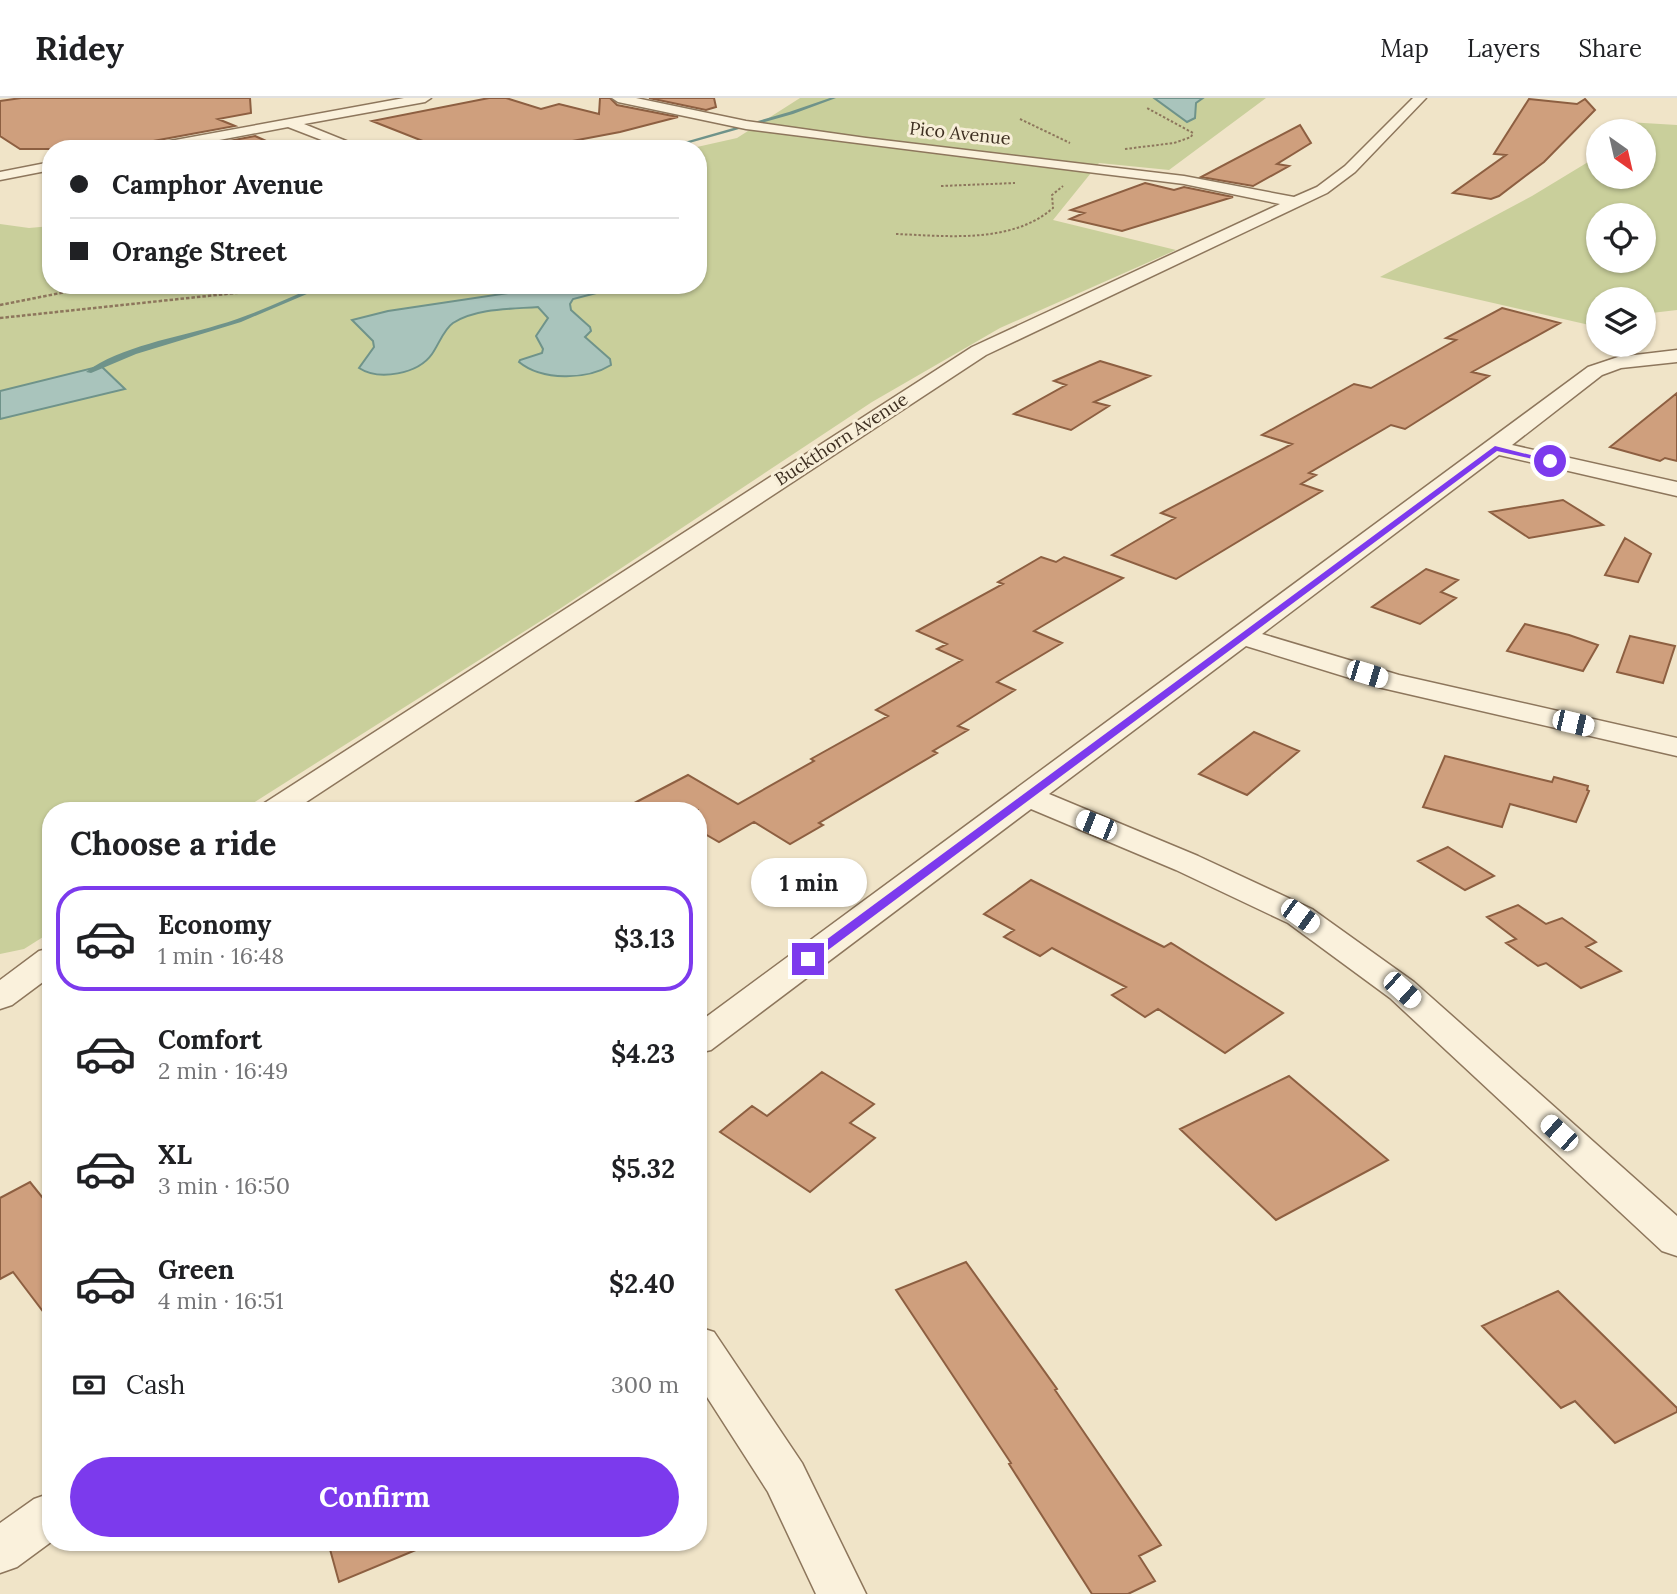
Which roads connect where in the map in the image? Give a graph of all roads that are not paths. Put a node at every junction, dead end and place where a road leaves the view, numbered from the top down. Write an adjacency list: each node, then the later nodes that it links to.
1 (425, 98): 4 (street)
2 (618, 98): 9 (street, Pico Avenue)
3 (1420, 98): 9 (street, Buckthorn Avenue)
4 (292, 124): 5 (street); 6 (street)
5 (200, 140)
6 (335, 140)
7 (42, 168): 8 (street)
8 (0, 176)
9 (1298, 203): 16 (street, Buckthorn Avenue)
10 (1677, 356): 11 (street)
11 (1495, 448): 12 (street); 13 (street)
12 (1677, 489)
13 (1241, 636): 14 (street); 15 (street)
14 (1677, 747)
15 (1027, 796): 19 (street); 20 (street)
16 (286, 802)
17 (42, 966): 18 (street)
18 (0, 997)
19 (707, 1034)
20 (1677, 1240)
21 (707, 1359): 24 (street)
22 (42, 1521): 23 (street)
23 (0, 1551)
24 (841, 1594)

